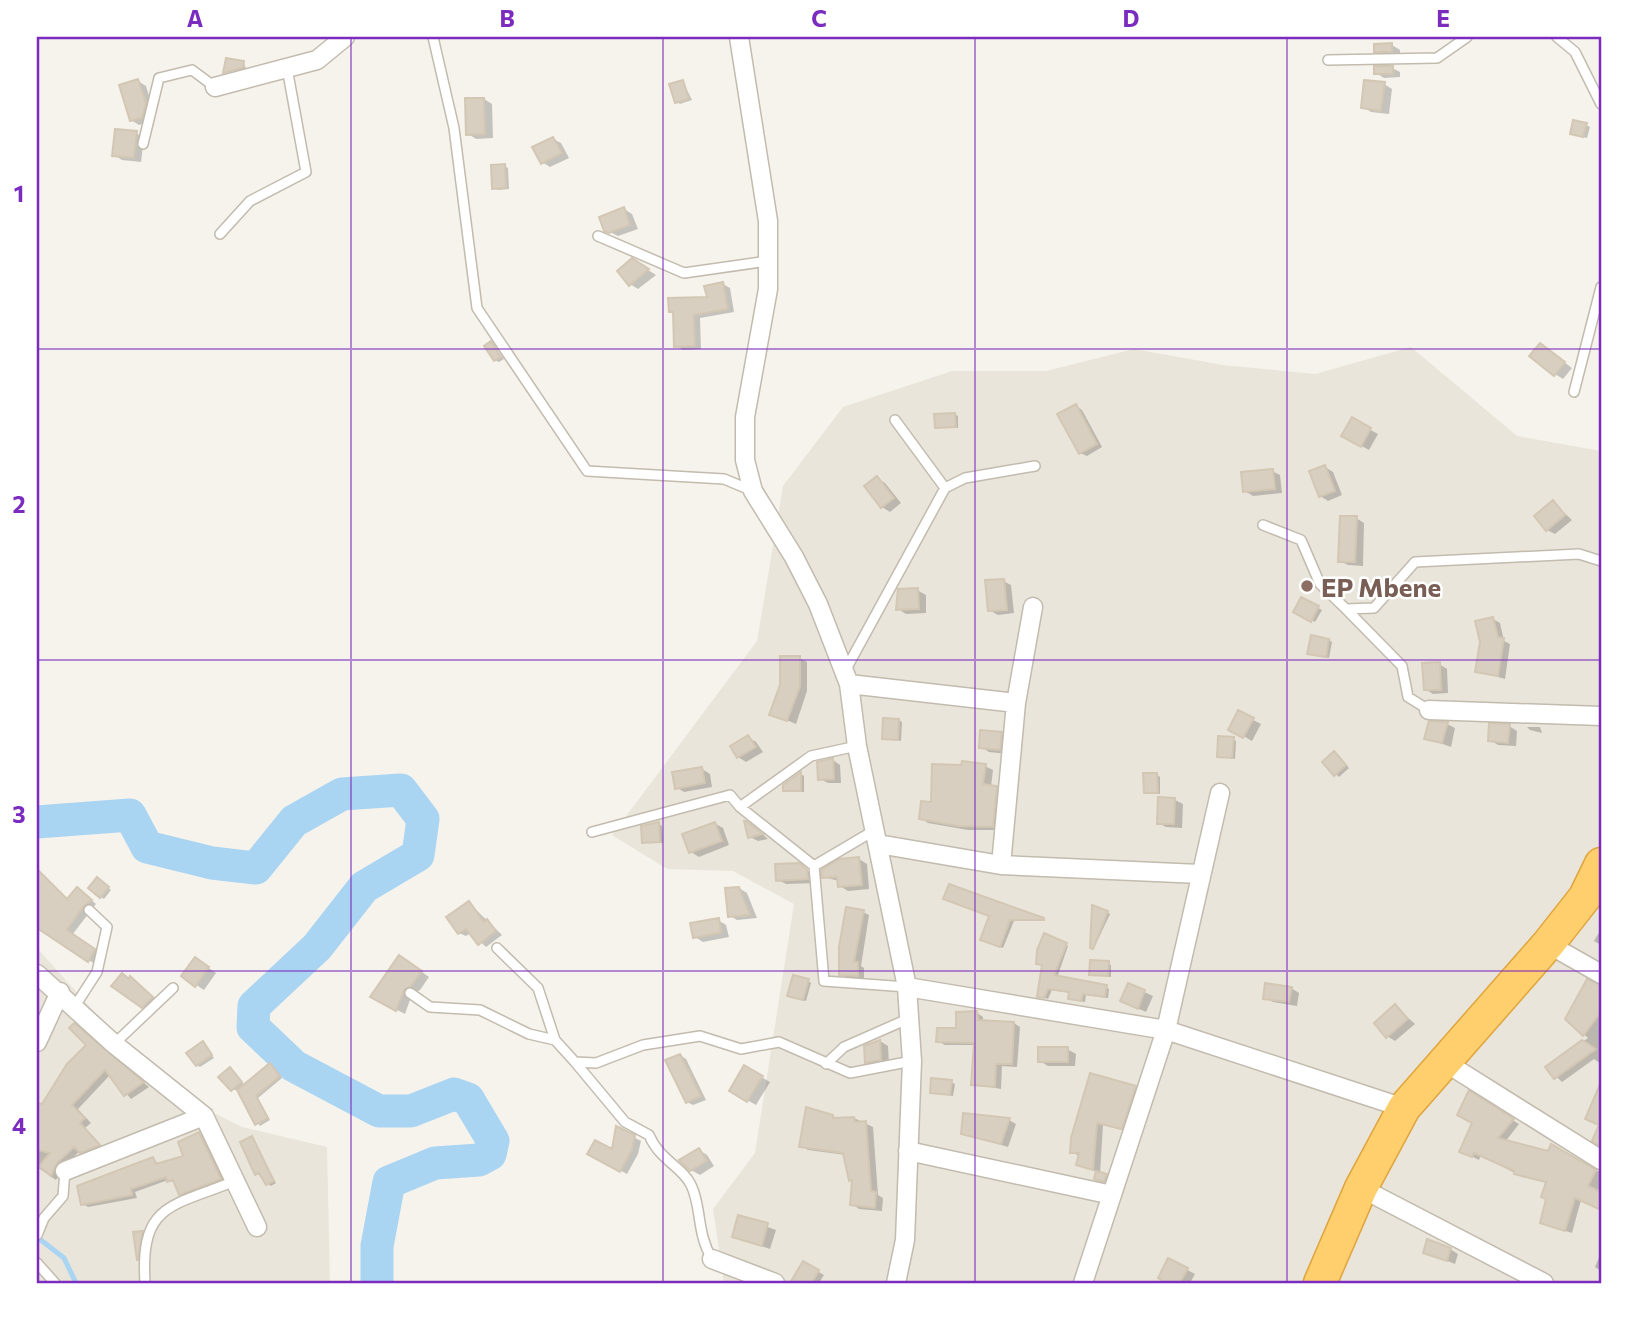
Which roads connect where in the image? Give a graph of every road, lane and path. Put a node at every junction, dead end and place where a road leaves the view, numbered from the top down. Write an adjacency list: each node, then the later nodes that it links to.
1 (345, 37): 7 (street)
2 (433, 37): 19 (lane)
3 (739, 37): 13 (street)
4 (1467, 37): 6 (lane)
5 (1559, 37): 9 (lane)
6 (1328, 60)
7 (287, 68): 8 (street); 11 (lane)
8 (215, 87): 10 (lane)
9 (1601, 104)
10 (143, 144)
11 (220, 234)
12 (598, 236): 13 (lane)
13 (768, 261): 19 (street)
14 (1601, 287): 15 (lane)
15 (1574, 392)
16 (895, 420): 18 (lane)
17 (1035, 466): 18 (lane)
18 (945, 488): 24 (lane)
19 (752, 491): 24 (street)
20 (1262, 525): 23 (lane)
21 (1601, 561): 23 (lane)
22 (1033, 607): 25 (street)
23 (1346, 609): 26 (lane)
24 (846, 678): 25 (street); 28 (street)
25 (1016, 703): 34 (street)
26 (1429, 710): 27 (street)
27 (1601, 716)
28 (857, 746): 30 (lane); 32 (street)
29 (1220, 793): 36 (street)
30 (740, 807): 31 (lane); 35 (lane)
31 (593, 832)
32 (876, 837): 34 (street); 35 (lane); 42 (street)
33 (1601, 864): 38 (highway)
34 (1001, 865): 36 (street)
35 (814, 866): 42 (lane)
36 (1199, 874): 48 (street)
37 (89, 910): 46 (lane)
38 (1548, 944): 41 (street); 53 (highway)
39 (497, 948): 49 (lane)
40 (37, 974): 44 (street)
41 (1601, 974)
42 (907, 987): 47 (street); 48 (street)
43 (173, 988): 51 (lane)
44 (60, 992): 46 (street); 50 (street)
45 (410, 993): 49 (lane)
46 (75, 1006): 51 (street)
47 (910, 1018): 52 (street); 55 (lane)
48 (1166, 1030): 56 (street); 63 (street)
49 (555, 1040): 54 (lane)
50 (37, 1042)
51 (114, 1044): 57 (street)
52 (912, 1061): 55 (lane); 58 (street)
53 (1443, 1061): 56 (highway); 59 (street)
54 (575, 1062): 55 (lane); 66 (lane)
55 (826, 1064)
56 (1404, 1108): 62 (highway)
57 (204, 1116): 60 (street); 61 (street)
58 (908, 1151): 63 (street); 71 (street)
59 (1601, 1160)
60 (65, 1171): 65 (lane)
61 (235, 1181): 64 (street); 69 (lane)
62 (1361, 1188): 73 (highway); 74 (street)
63 (1112, 1195): 72 (street)
64 (257, 1227)
65 (37, 1234)
66 (712, 1259): 70 (street)
67 (37, 1263): 68 (lane)
68 (55, 1283)
69 (145, 1283)
70 (775, 1283)
71 (896, 1283)
72 (1083, 1283)
73 (1320, 1283)
74 (1545, 1283)

